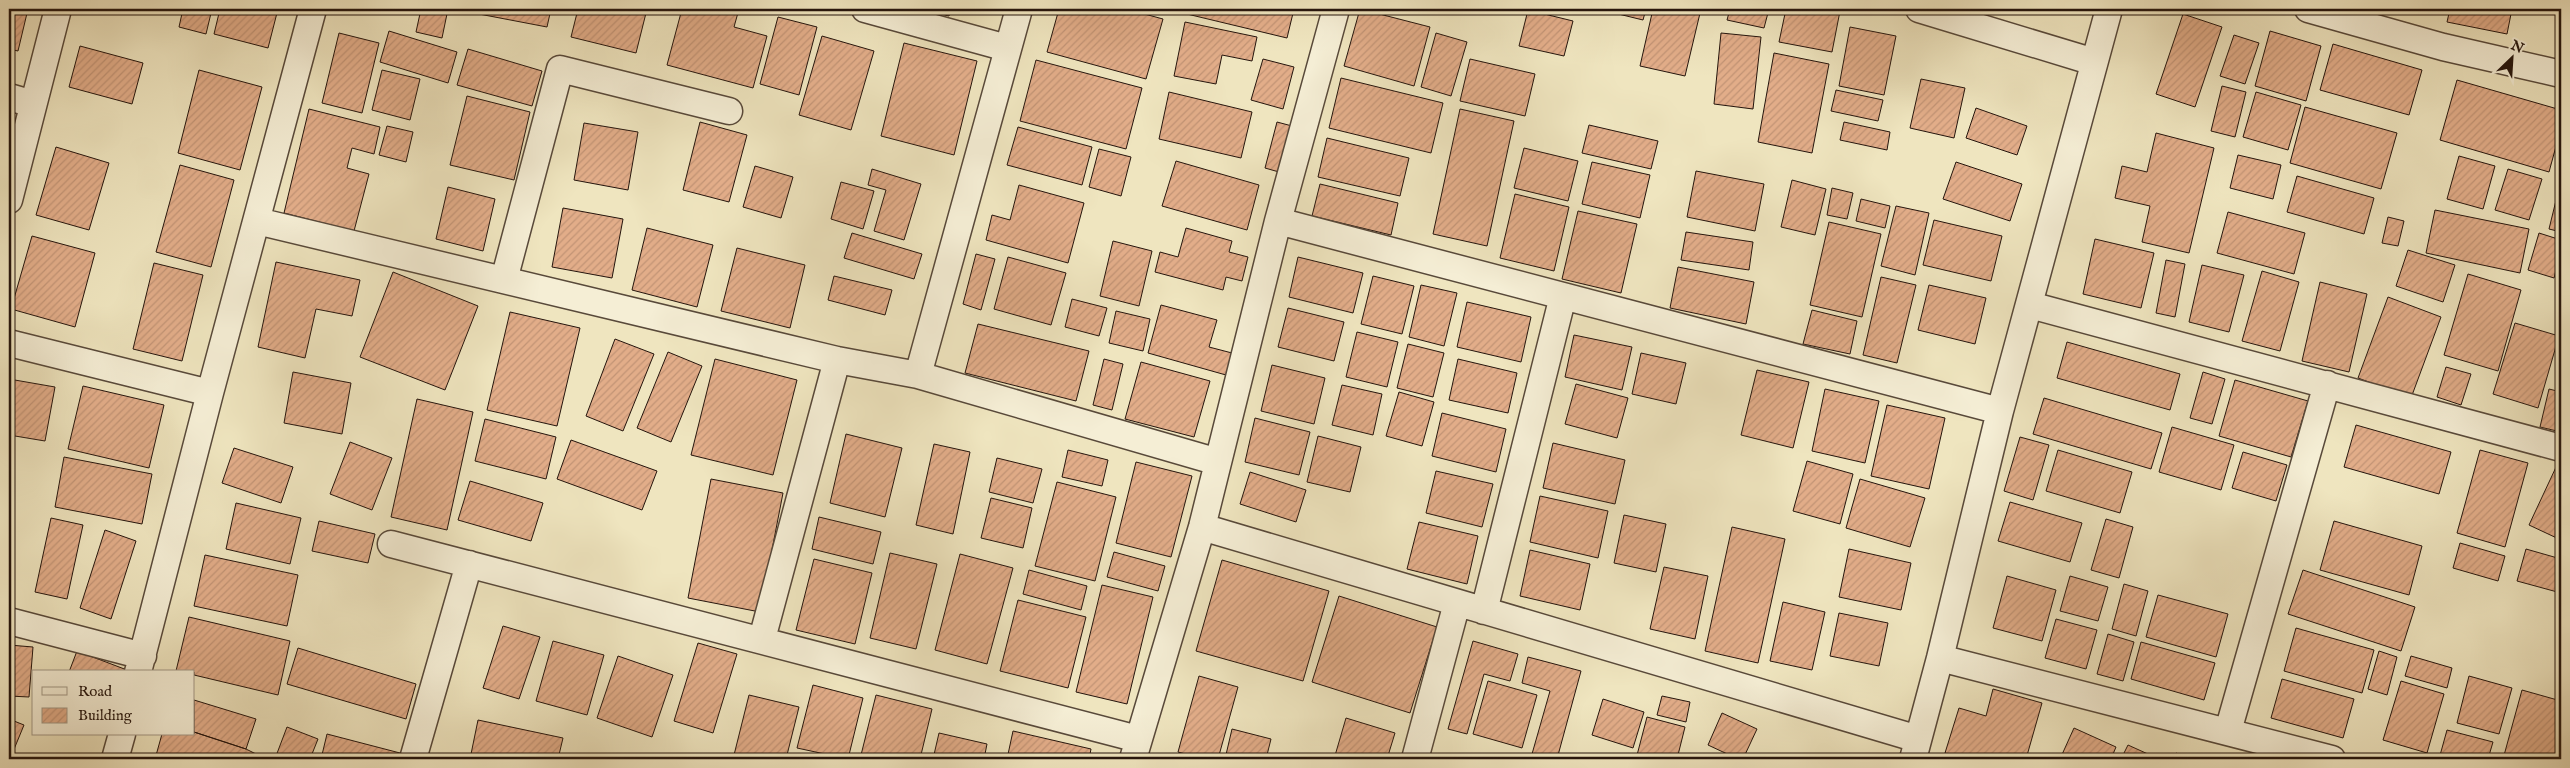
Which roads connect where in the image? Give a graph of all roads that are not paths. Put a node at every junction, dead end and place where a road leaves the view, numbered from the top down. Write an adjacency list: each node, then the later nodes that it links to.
1 (58, 9): 12 (street)
2 (313, 9): 15 (street)
3 (865, 9): 9 (street)
4 (1018, 9): 9 (street)
5 (1336, 9): 16 (street)
6 (1919, 9): 10 (street)
7 (2109, 9): 10 (street)
8 (2308, 9): 11 (street)
9 (1007, 48): 22 (street)
10 (2094, 62): 19 (street)
11 (2561, 74)
12 (21, 100): 14 (street)
13 (729, 111): 17 (street)
14 (9, 200)
15 (256, 220): 17 (street); 24 (street)
16 (1278, 221): 18 (street); 27 (street)
17 (504, 280): 21 (street)
18 (1562, 296): 25 (street); 32 (street)
19 (2030, 304): 23 (street); 25 (street)
20 (9, 343): 24 (street)
21 (838, 360): 22 (street); 34 (street)
22 (918, 376): 27 (street)
23 (2327, 384): 26 (street); 37 (street)
24 (210, 393): 36 (street)
25 (2000, 412): 35 (street)
26 (2561, 448)
27 (1218, 462): 28 (street)
28 (1202, 527): 31 (street); 39 (street)
29 (391, 544): 30 (street)
30 (469, 564): 34 (street); 42 (street)
31 (1457, 603): 32 (street); 43 (street)
32 (1484, 611): 40 (street)
33 (9, 621): 36 (street)
34 (762, 639): 39 (street)
35 (1940, 658): 37 (street); 40 (street)
36 (140, 664)
37 (2228, 731): 44 (street)
38 (121, 736): 41 (street)
39 (1136, 749)
40 (1915, 749)
41 (115, 759)
42 (414, 759)
43 (1415, 759)
44 (2332, 759)

